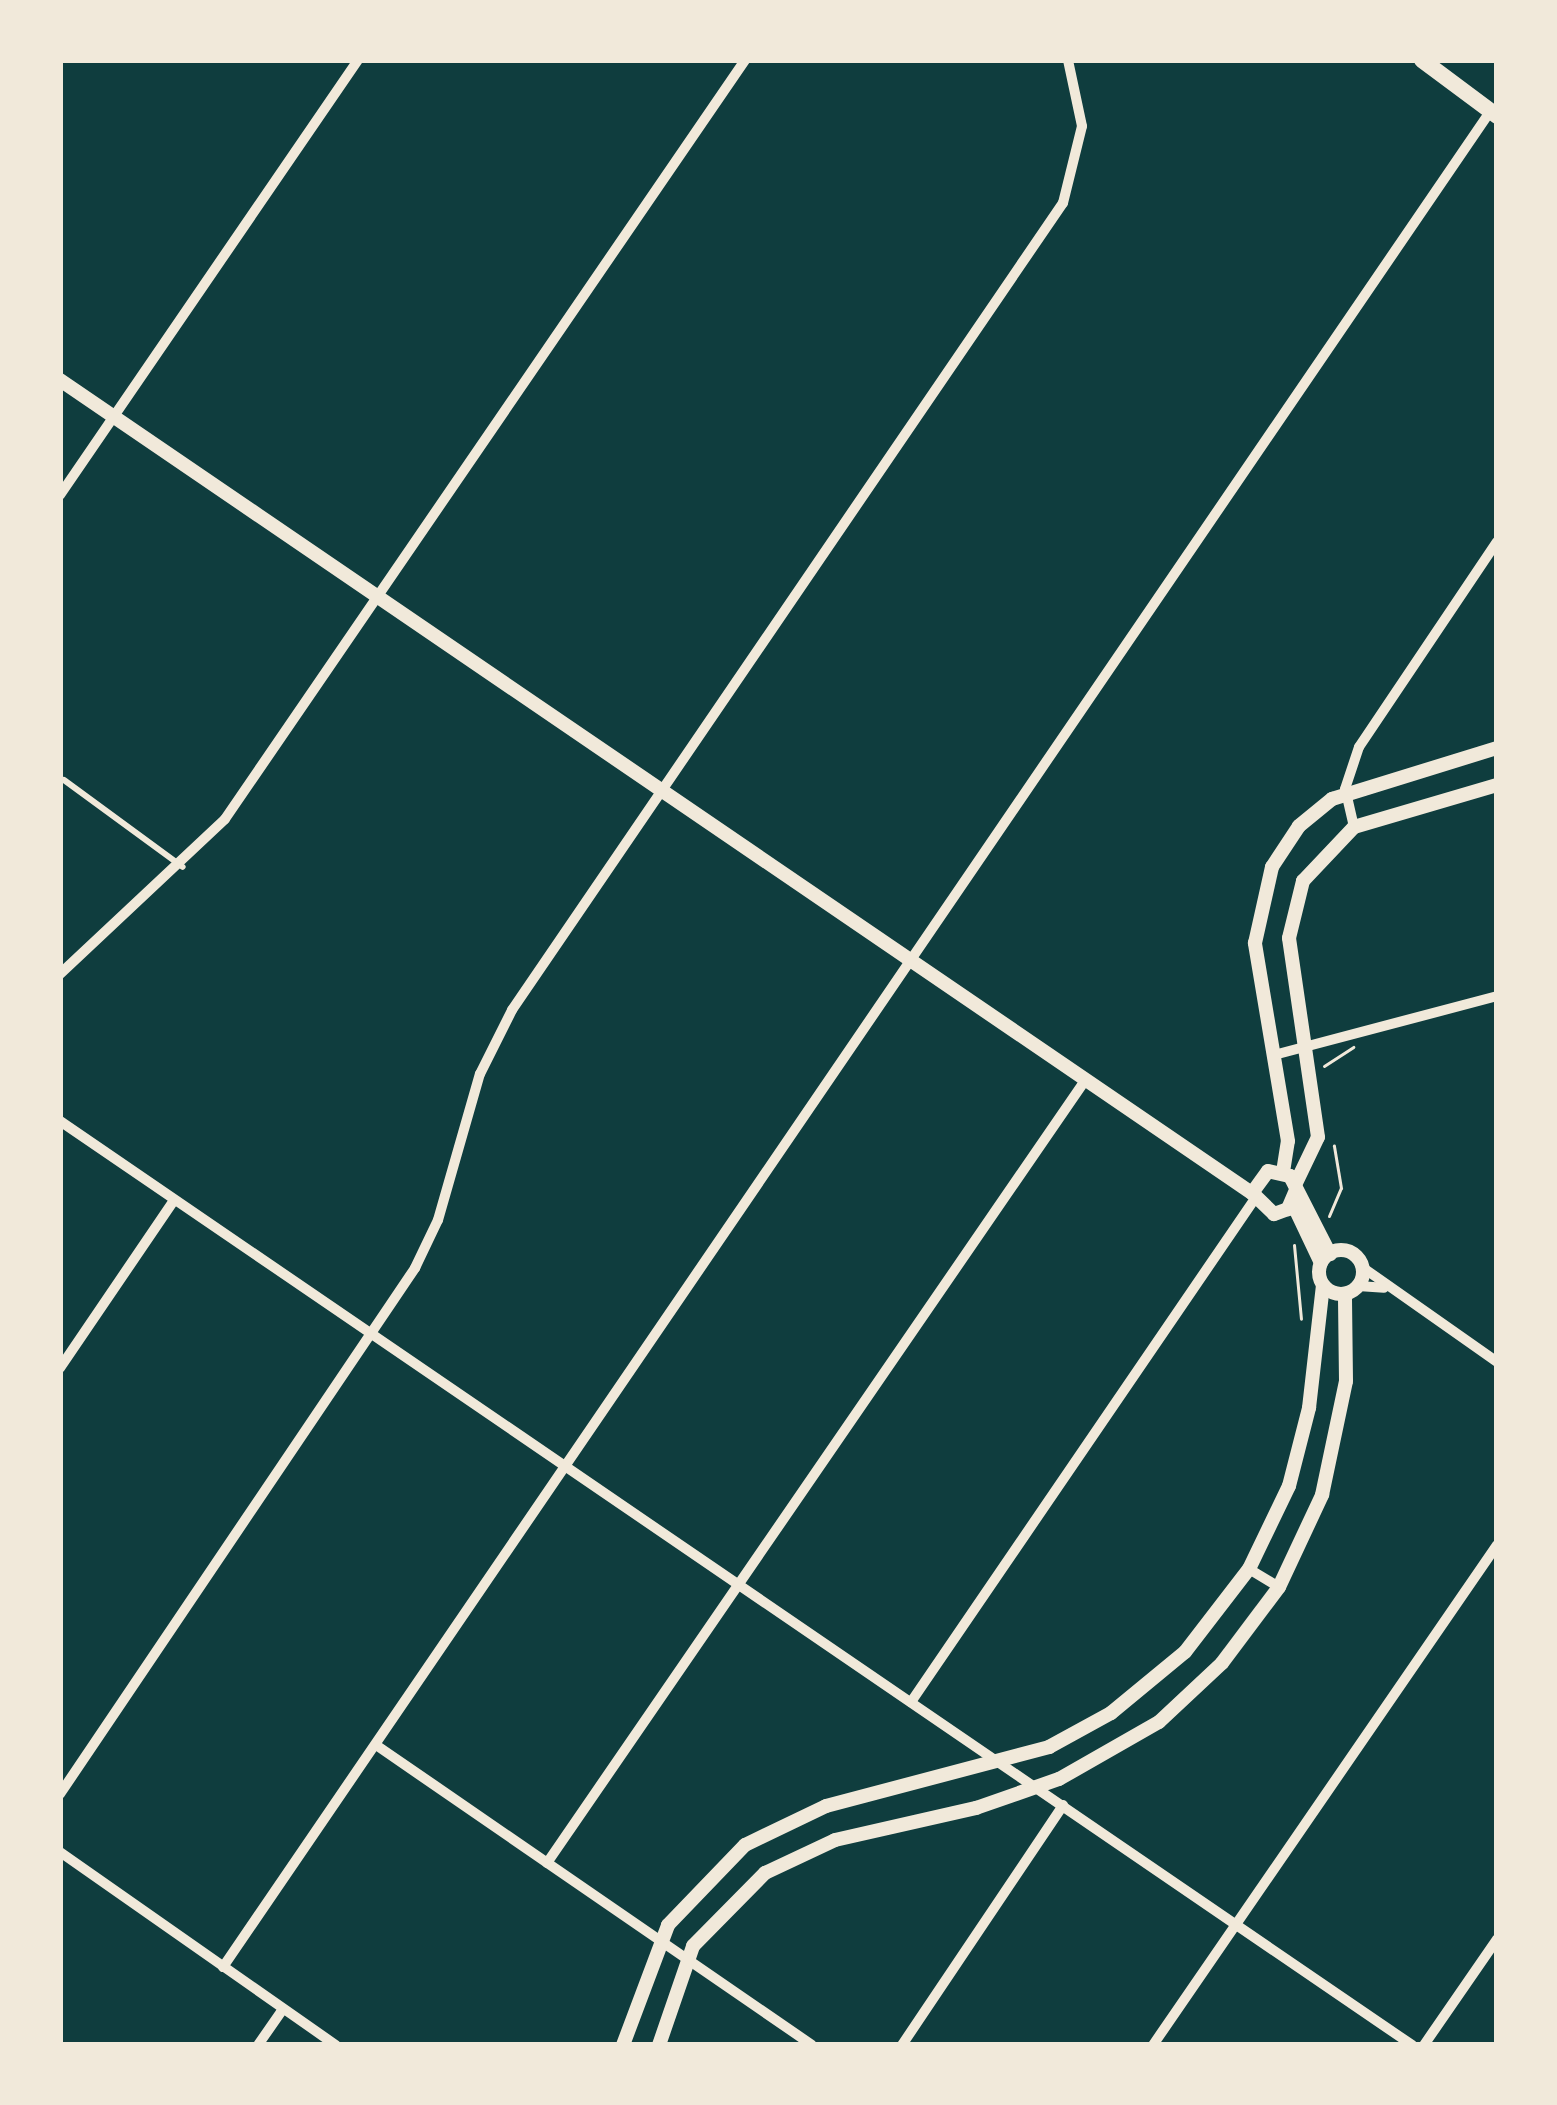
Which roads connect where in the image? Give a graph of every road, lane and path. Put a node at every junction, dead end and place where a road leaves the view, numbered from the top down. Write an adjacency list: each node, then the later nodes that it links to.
1 (358, 60): 7 (street)
2 (745, 60): 10 (street)
3 (1068, 60): 14 (street)
4 (1422, 60): 5 (main road)
5 (1494, 114): 18 (street)
6 (60, 380): 7 (street)
7 (114, 417): 8 (street); 10 (street)
8 (60, 496)
9 (1497, 542): 15 (street)
10 (377, 596): 14 (street); 17 (street)
11 (1497, 748): 15 (street)
12 (64, 780): 17 (lane)
13 (1497, 784): 16 (street)
14 (662, 793): 18 (street); 36 (street)
15 (1345, 793): 16 (street); 22 (street)
16 (1354, 826): 21 (street)
17 (182, 866): 19 (street)
18 (911, 964): 23 (street); 39 (street)
19 (60, 974)
20 (1497, 996): 21 (street)
21 (1307, 1047): 22 (street); 26 (street)
22 (1274, 1055): 25 (street)
23 (1084, 1082): 27 (street); 42 (street)
24 (60, 1121): 28 (street)
25 (1283, 1172): 26 (street); 27 (street)
26 (1295, 1193): 27 (street); 30 (street)
27 (1256, 1196): 44 (street)
28 (174, 1200): 36 (street); 38 (street)
29 (1291, 1241): 35 (path)
30 (1326, 1258): 31 (street); 32 (street)
31 (1362, 1267): 33 (street); 34 (street)
32 (1324, 1286): 34 (street); 41 (street)
33 (1388, 1288): 34 (street); 37 (street)
34 (1351, 1290): 43 (street)
35 (1300, 1319)
36 (371, 1335): 39 (street); 48 (street)
37 (1497, 1362)
38 (60, 1368)
39 (568, 1468): 42 (street); 45 (street)
40 (1497, 1545): 52 (street)
41 (1249, 1569): 43 (street); 46 (street)
42 (739, 1584): 44 (street); 51 (street)
43 (1279, 1587): 47 (street)
44 (911, 1702): 46 (street)
45 (376, 1745): 51 (street); 56 (street)
46 (1003, 1765): 47 (street); 54 (street)
47 (1036, 1787): 49 (street); 55 (street)
48 (60, 1794)
49 (1063, 1805): 52 (street); 63 (street)
50 (60, 1852): 56 (street)
51 (547, 1863): 54 (street)
52 (1237, 1924): 64 (street); 65 (street)
53 (1497, 1939): 66 (street)
54 (660, 1940): 55 (street); 60 (street)
55 (687, 1958): 61 (street); 62 (street)
56 (223, 1966): 57 (street)
57 (283, 2009): 58 (street); 59 (street)
58 (258, 2045)
59 (336, 2045)
60 (623, 2045)
61 (658, 2045)
62 (812, 2045)
63 (902, 2045)
64 (1154, 2045)
65 (1412, 2045)
66 (1424, 2045)

